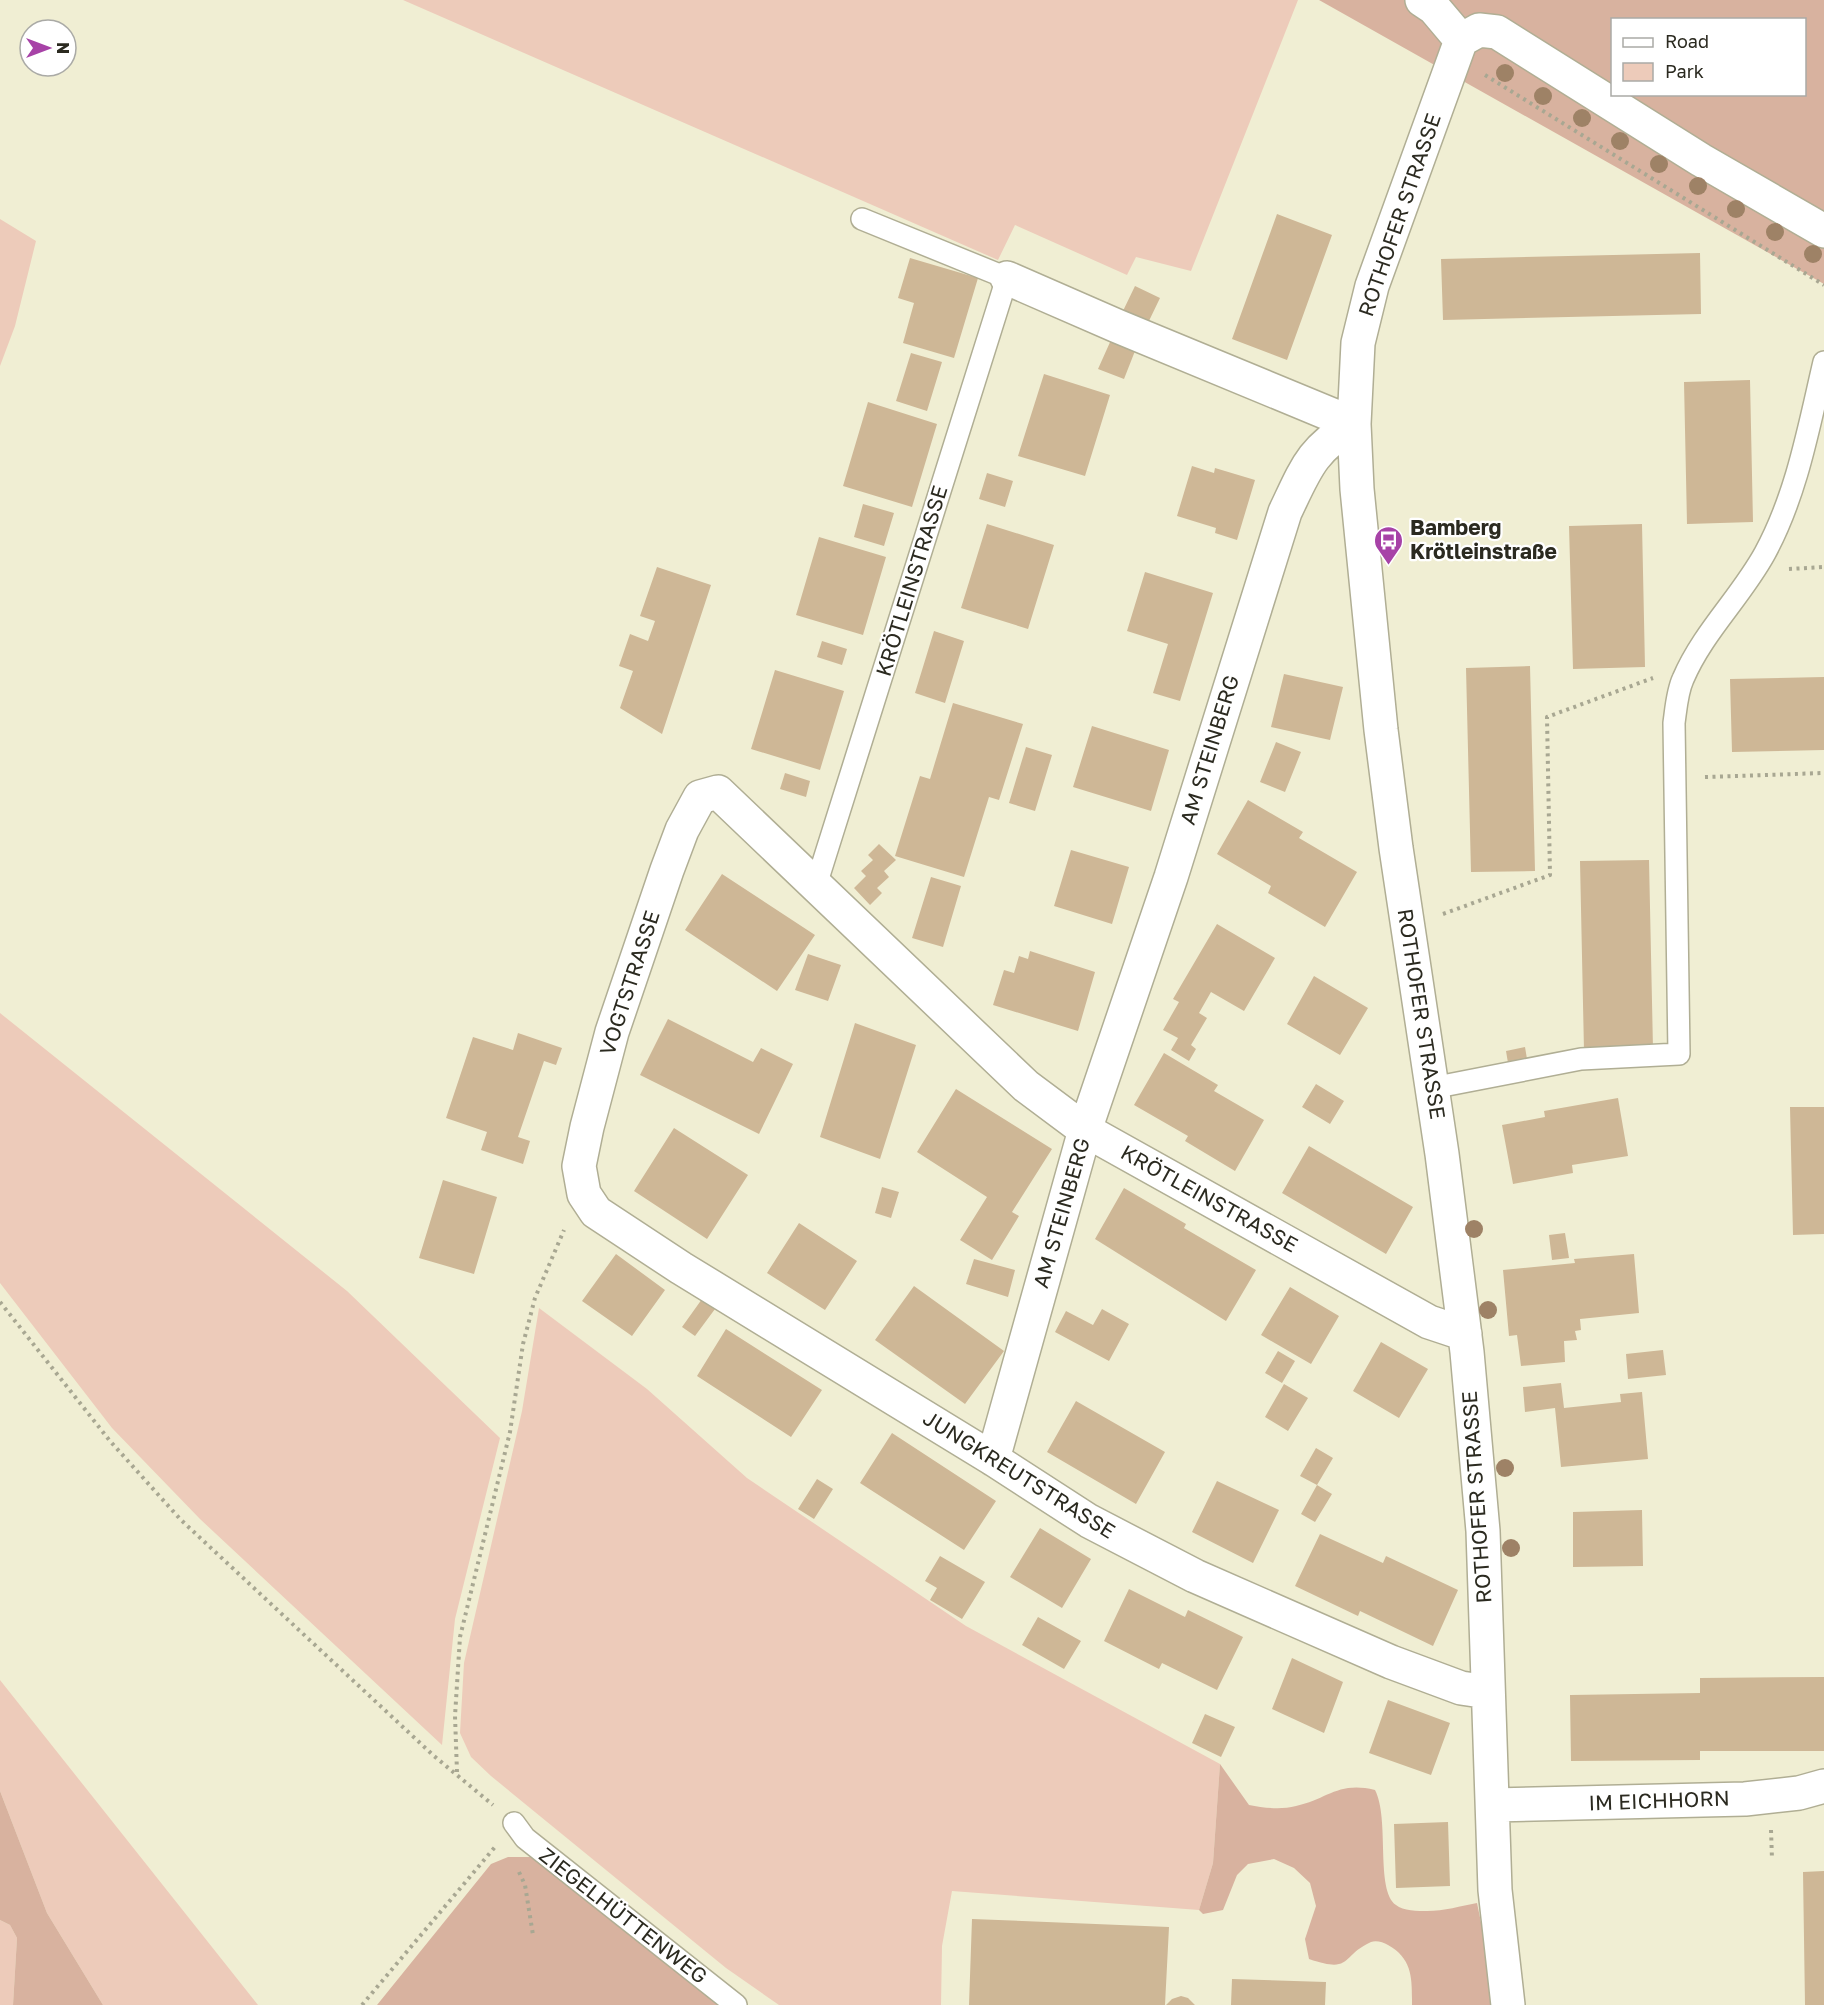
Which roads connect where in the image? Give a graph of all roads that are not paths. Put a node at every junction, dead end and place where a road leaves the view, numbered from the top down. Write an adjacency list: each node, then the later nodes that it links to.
1 (1422, 0): 2 (street)
2 (1458, 48): 4 (street); 7 (street, ROTHOFER STRASSE)
3 (862, 219): 5 (lane)
4 (1824, 231)
5 (1007, 278): 7 (street); 9 (lane, KRÖTLEINSTRASSE)
6 (1824, 362): 10 (lane)
7 (1354, 424): 10 (street, ROTHOFER STRASSE); 11 (street, AM STEINBERG)
8 (718, 792): 9 (street, KRÖTLEINSTRASSE); 12 (street, VOGTSTRASSE)
9 (816, 885): 11 (street, KRÖTLEINSTRASSE)
10 (1432, 1088): 13 (street, ROTHOFER STRASSE)
11 (1085, 1130): 13 (street, KRÖTLEINSTRASSE); 14 (street, AM STEINBERG)
12 (584, 1194): 14 (street, JUNGKREUTSTRASSE)
13 (1465, 1334): 15 (street, ROTHOFER STRASSE)
14 (993, 1459): 15 (street, JUNGKREUTSTRASSE)
15 (1488, 1692): 17 (street, ROTHOFER STRASSE)
16 (1824, 1786): 17 (street, IM EICHHORN)
17 (1493, 1805): 20 (street, ROTHOFER STRASSE)
18 (508, 1831): 19 (lane, ZIEGELHÜTTENWEG)
19 (736, 2005)
20 (1508, 2005)

